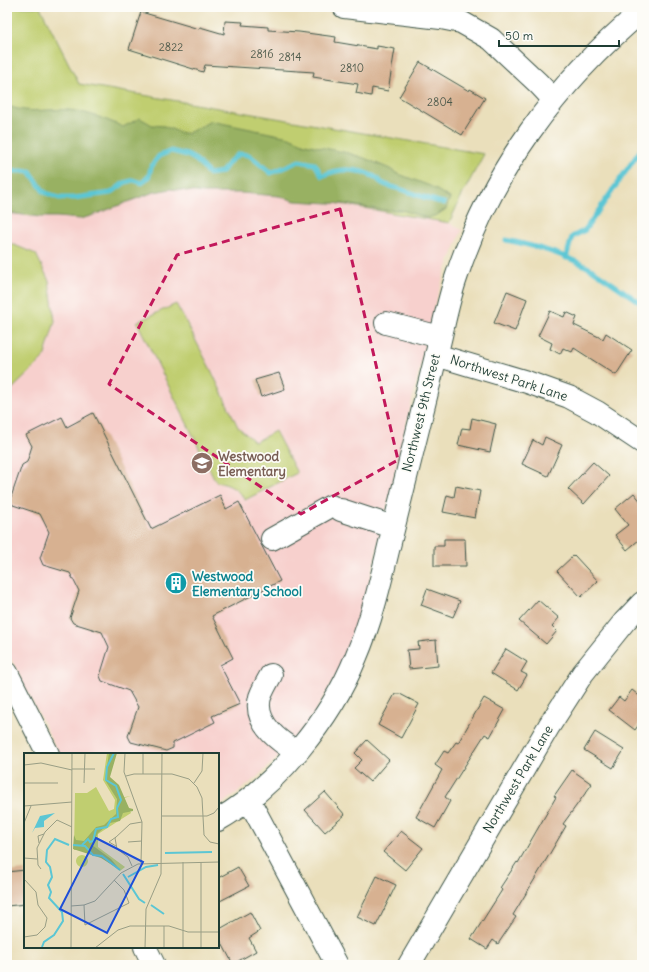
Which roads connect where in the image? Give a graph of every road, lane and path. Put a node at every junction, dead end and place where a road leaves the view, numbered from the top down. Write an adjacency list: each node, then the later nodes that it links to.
1 (344, 7): 3 (street)
2 (638, 11): 3 (street, Northwest 9th Street)
3 (554, 100): 5 (street, Northwest 9th Street)
4 (386, 323): 5 (street, Northwest Park Lane)
5 (438, 346): 6 (street, Northwest Park Lane); 7 (street, Northwest 9th Street)
6 (642, 442)
7 (393, 528): 8 (street); 12 (street, Northwest 9th Street)
8 (272, 539)
9 (642, 603): 19 (street, Northwest Park Lane)
10 (7, 673): 13 (street)
11 (271, 675): 12 (street)
12 (297, 752): 14 (street, Northwest 9th Street)
13 (47, 753)
14 (249, 800): 15 (street, Northwest 9th Street); 18 (street)
15 (219, 819)
16 (146, 948): 17 (street)
17 (154, 965)
18 (337, 965)
19 (409, 965)

